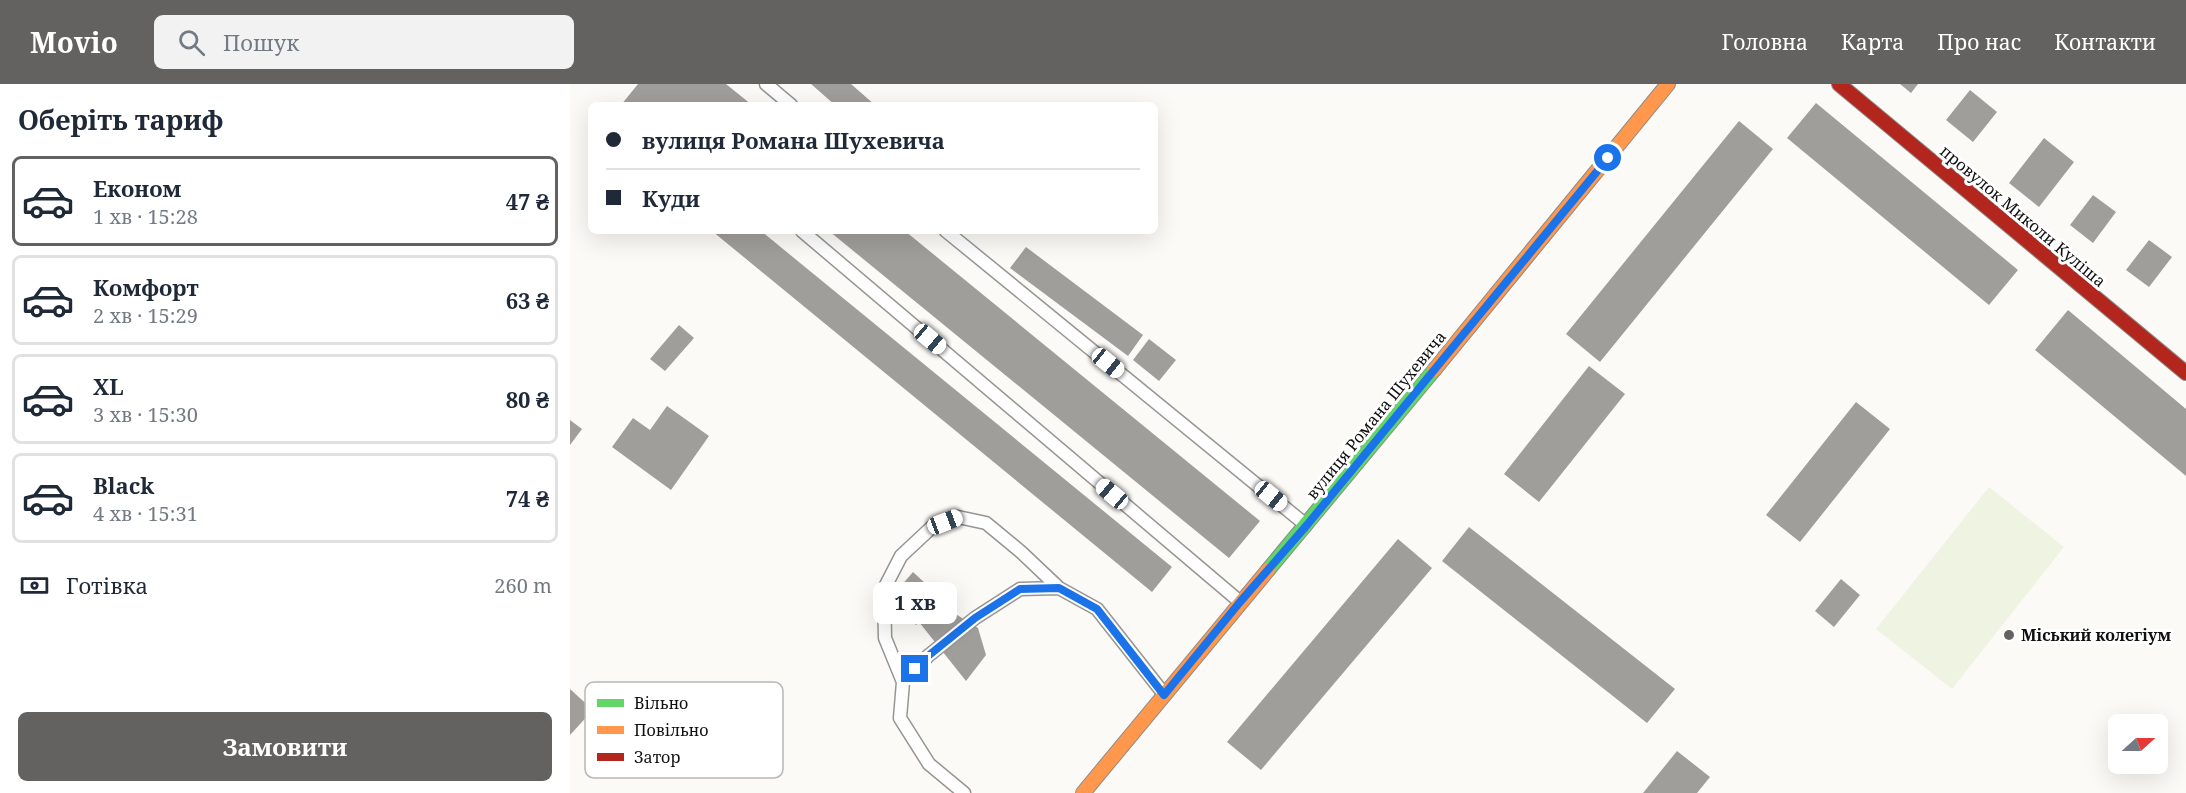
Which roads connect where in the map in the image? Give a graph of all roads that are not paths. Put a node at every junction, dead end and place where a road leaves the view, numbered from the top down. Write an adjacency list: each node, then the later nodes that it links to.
1 (766, 84): 4 (lane)
2 (1668, 84): 8 (street, вулиця Романа Шухевича)
3 (1839, 84): 7 (street, провулок Миколи Куліша)
4 (787, 102)
5 (806, 234): 10 (lane)
6 (950, 234): 8 (lane)
7 (2186, 373)
8 (1307, 525): 10 (street, вулиця Романа Шухевича)
9 (1059, 588): 11 (lane); 11 (lane); 12 (lane)
10 (1240, 602): 12 (street, вулиця Романа Шухевича)
11 (903, 682): 13 (lane)
12 (1164, 695): 14 (street, вулиця Романа Шухевича)
13 (964, 793)
14 (1083, 793)

